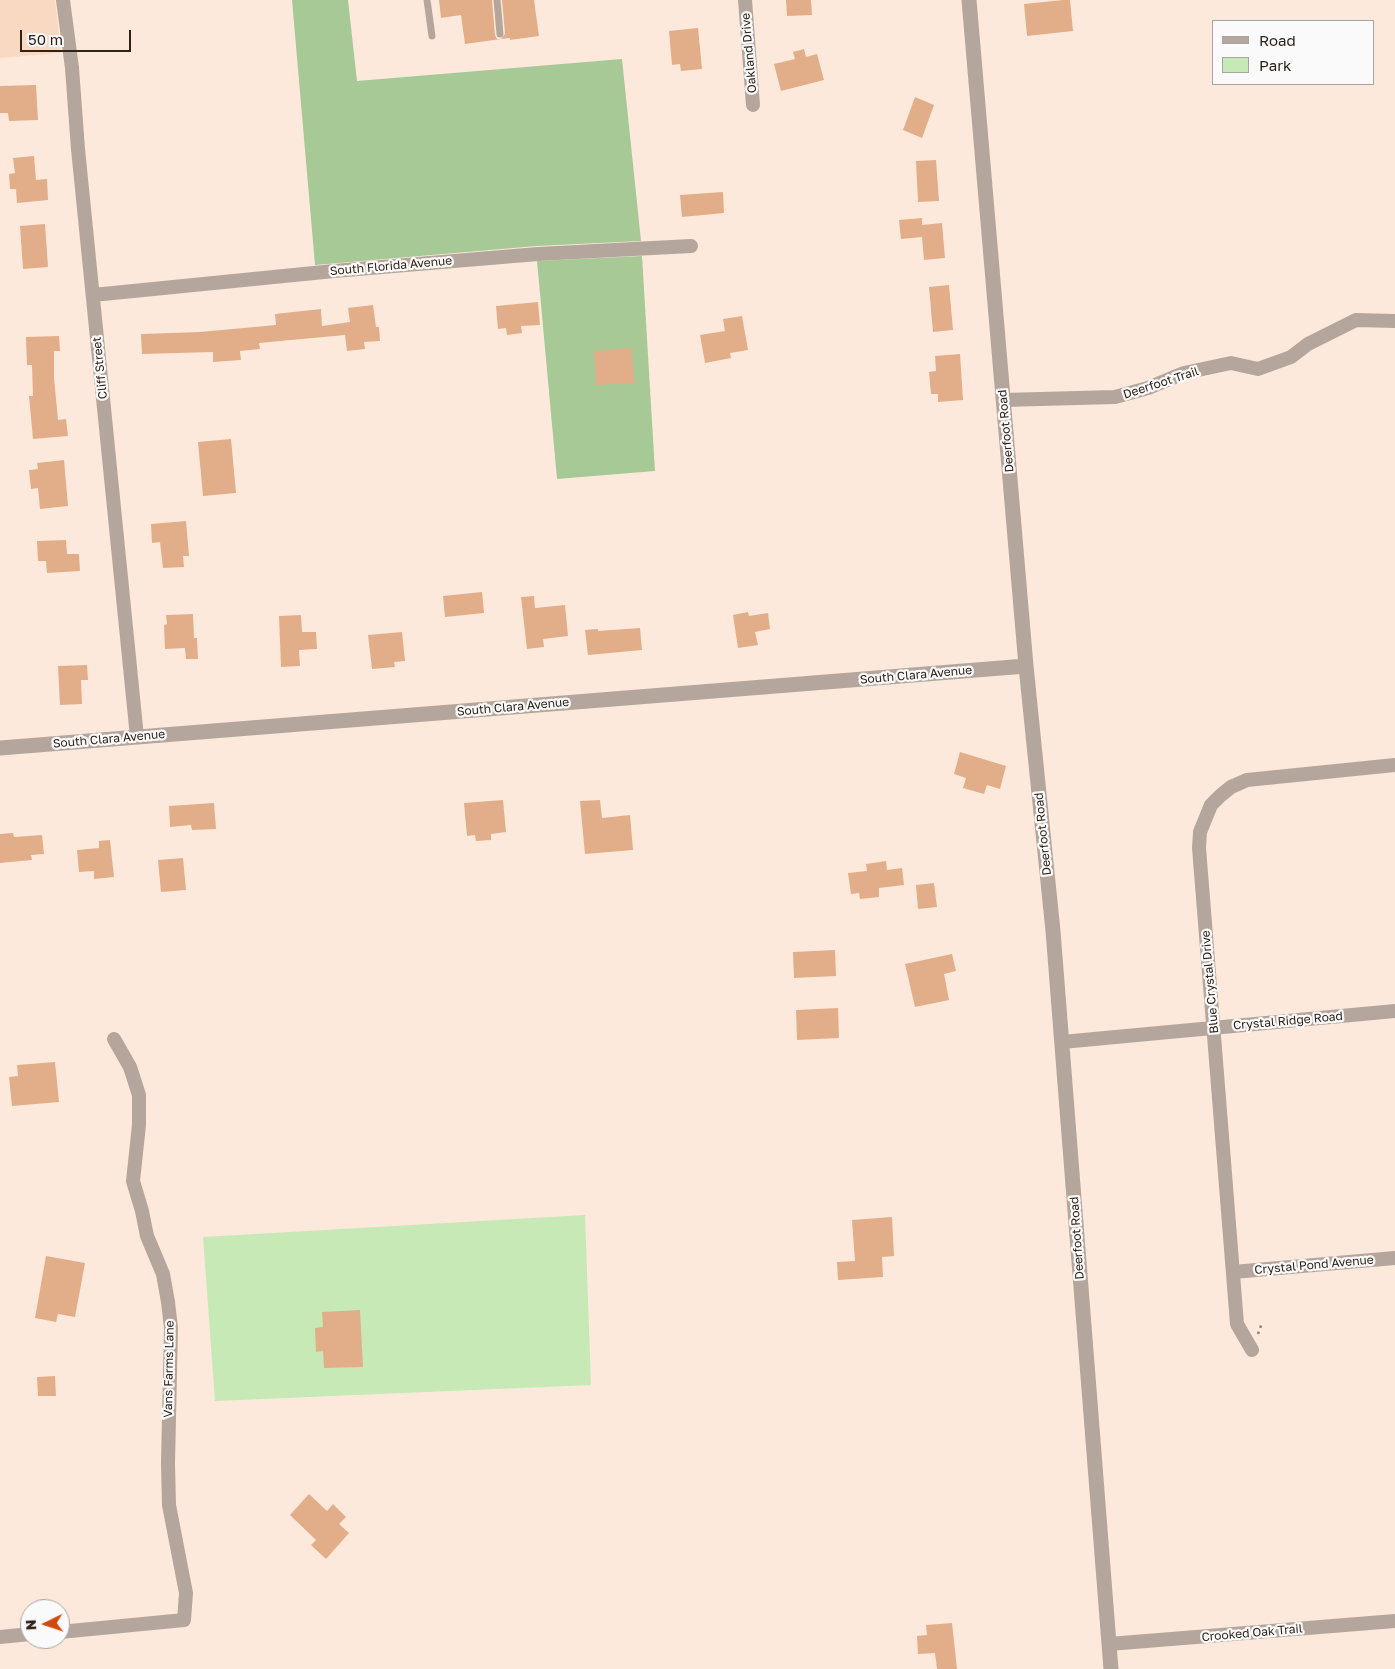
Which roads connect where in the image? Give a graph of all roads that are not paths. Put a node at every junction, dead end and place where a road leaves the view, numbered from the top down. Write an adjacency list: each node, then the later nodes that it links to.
1 (63, 0): 10 (street, Cliff Street)
2 (427, 0): 7 (lane)
3 (497, 0): 6 (lane)
4 (744, 0): 8 (street, Oakland Drive)
5 (969, 0): 12 (street, Deerfoot Road)
6 (500, 34)
7 (432, 36)
8 (753, 105)
9 (691, 246): 10 (street, South Florida Avenue)
10 (93, 296): 14 (street, Cliff Street)
11 (1395, 321): 12 (street, Deerfoot Trail)
12 (1003, 400): 13 (street, Deerfoot Road)
13 (1026, 666): 14 (street, South Clara Avenue); 20 (street, Deerfoot Road)
14 (137, 737): 15 (street, South Clara Avenue)
15 (0, 748)
16 (1395, 765): 18 (street, Blue Crystal Drive)
17 (1395, 1011): 18 (street, Crystal Ridge Road)
18 (1214, 1028): 20 (street, Crystal Ridge Road); 22 (street, Blue Crystal Drive)
19 (114, 1039): 25 (street, Vans Farms Lane)
20 (1062, 1042): 28 (street, Deerfoot Road)
21 (1395, 1258): 22 (street, Crystal Pond Avenue)
22 (1233, 1272): 23 (street, Blue Crystal Drive)
23 (1252, 1350)
24 (1395, 1621): 28 (street, Crooked Oak Trail)
25 (70, 1631)
26 (20, 1635): 27 (street)
27 (0, 1637)
28 (1109, 1644): 29 (street, Deerfoot Road)
29 (1111, 1669)

